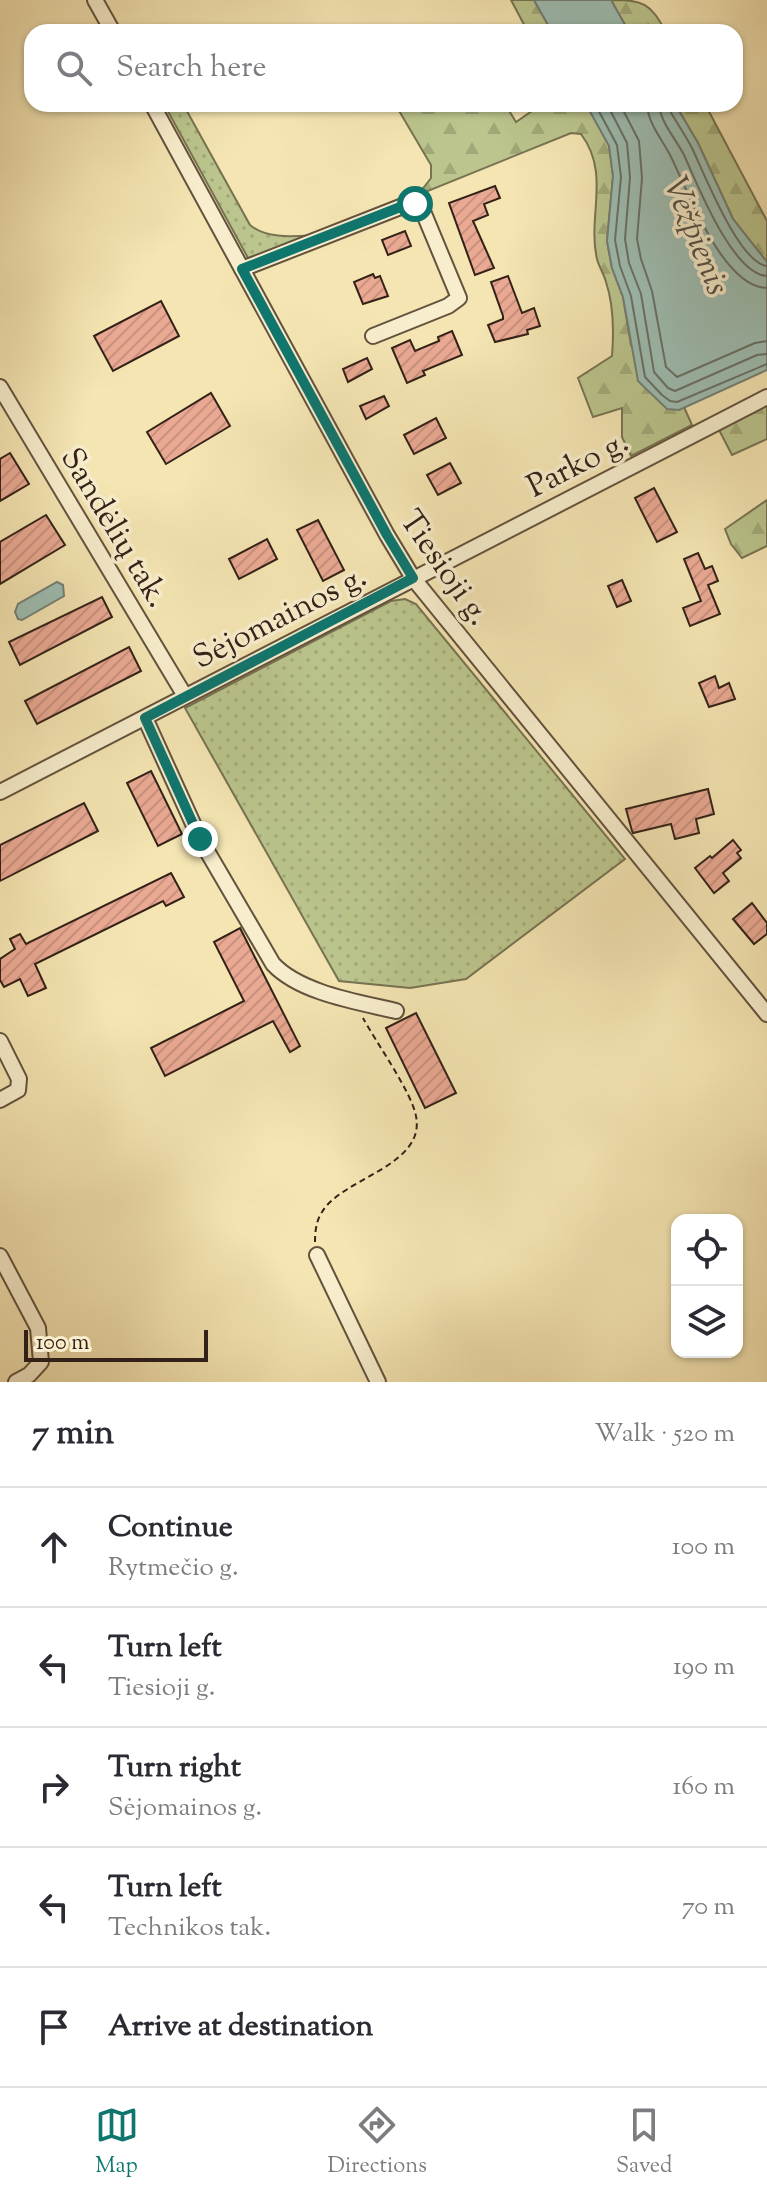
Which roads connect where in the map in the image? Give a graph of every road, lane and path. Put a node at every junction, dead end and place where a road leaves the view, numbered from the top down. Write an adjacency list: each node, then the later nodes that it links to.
1 (95, 0): 2 (street)
2 (108, 24)
3 (156, 112): 4 (street, Tiesioji g.)
4 (242, 269): 5 (street); 8 (street, Tiesioji g.)
5 (373, 336)
6 (0, 387): 9 (street, Sandėlių tak.)
7 (767, 397): 8 (street, Parko g.)
8 (413, 578): 9 (street, Sėjomainos g.); 14 (street, Tiesioji g.)
9 (185, 696): 10 (street, Sėjomainos g.)
10 (145, 718): 11 (street, Sėjomainos g.); 12 (street)
11 (0, 792)
12 (352, 1000): 13 (street); 17 (path)
13 (396, 1011)
14 (767, 1014)
15 (0, 1041): 16 (street)
16 (0, 1100)
17 (317, 1255): 20 (street)
18 (0, 1256): 19 (street)
19 (16, 1382)
20 (378, 1382)

